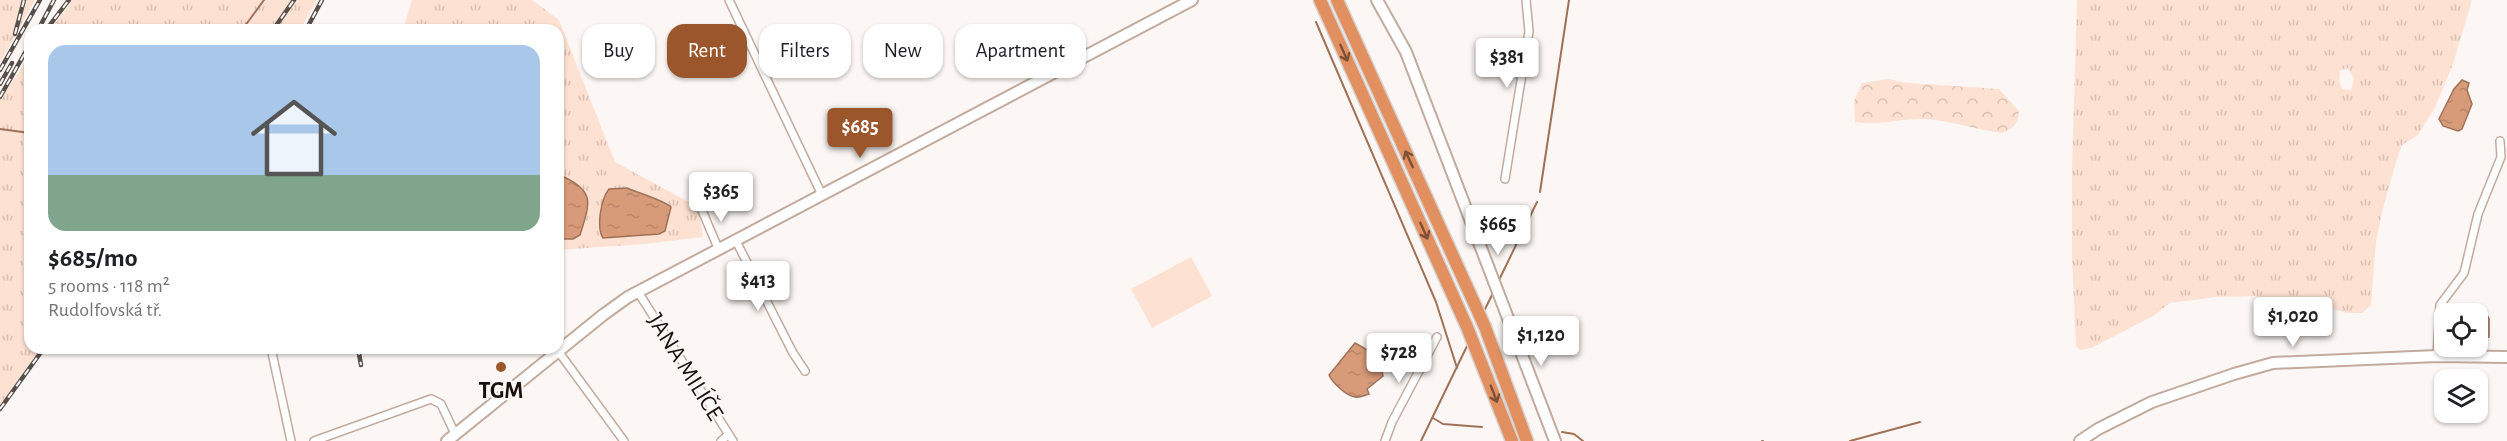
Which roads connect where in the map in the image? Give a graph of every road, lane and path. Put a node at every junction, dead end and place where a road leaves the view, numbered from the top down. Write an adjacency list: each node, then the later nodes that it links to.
1 (729, 0): 9 (street)
2 (1192, 0): 9 (street)
3 (1320, 0): 31 (highway, one-way to 31)
4 (1337, 0): 32 (highway, one-way to 4)
5 (1377, 0): 33 (street)
6 (1526, 0): 8 (street)
7 (2500, 141): 14 (street)
8 (1505, 179)
9 (822, 195): 11 (street)
10 (701, 208): 12 (street)
11 (735, 239): 12 (street); 23 (street)
12 (718, 248): 13 (street)
13 (638, 292): 16 (street); 25 (street, JANA MILÍČE)
14 (2442, 303)
15 (1437, 337): 30 (street)
16 (564, 346)
17 (272, 354): 26 (street)
18 (554, 354): 24 (street)
19 (560, 354): 28 (street)
20 (2434, 356): 34 (street)
21 (2488, 357): 22 (street)
22 (2507, 357)
23 (804, 371)
24 (451, 438): 27 (street)
25 (731, 438): 29 (street)
26 (291, 441)
27 (314, 441)
28 (624, 441)
29 (721, 441)
30 (1385, 441)
31 (1512, 441)
32 (1527, 441)
33 (1555, 441)
34 (2080, 441)

